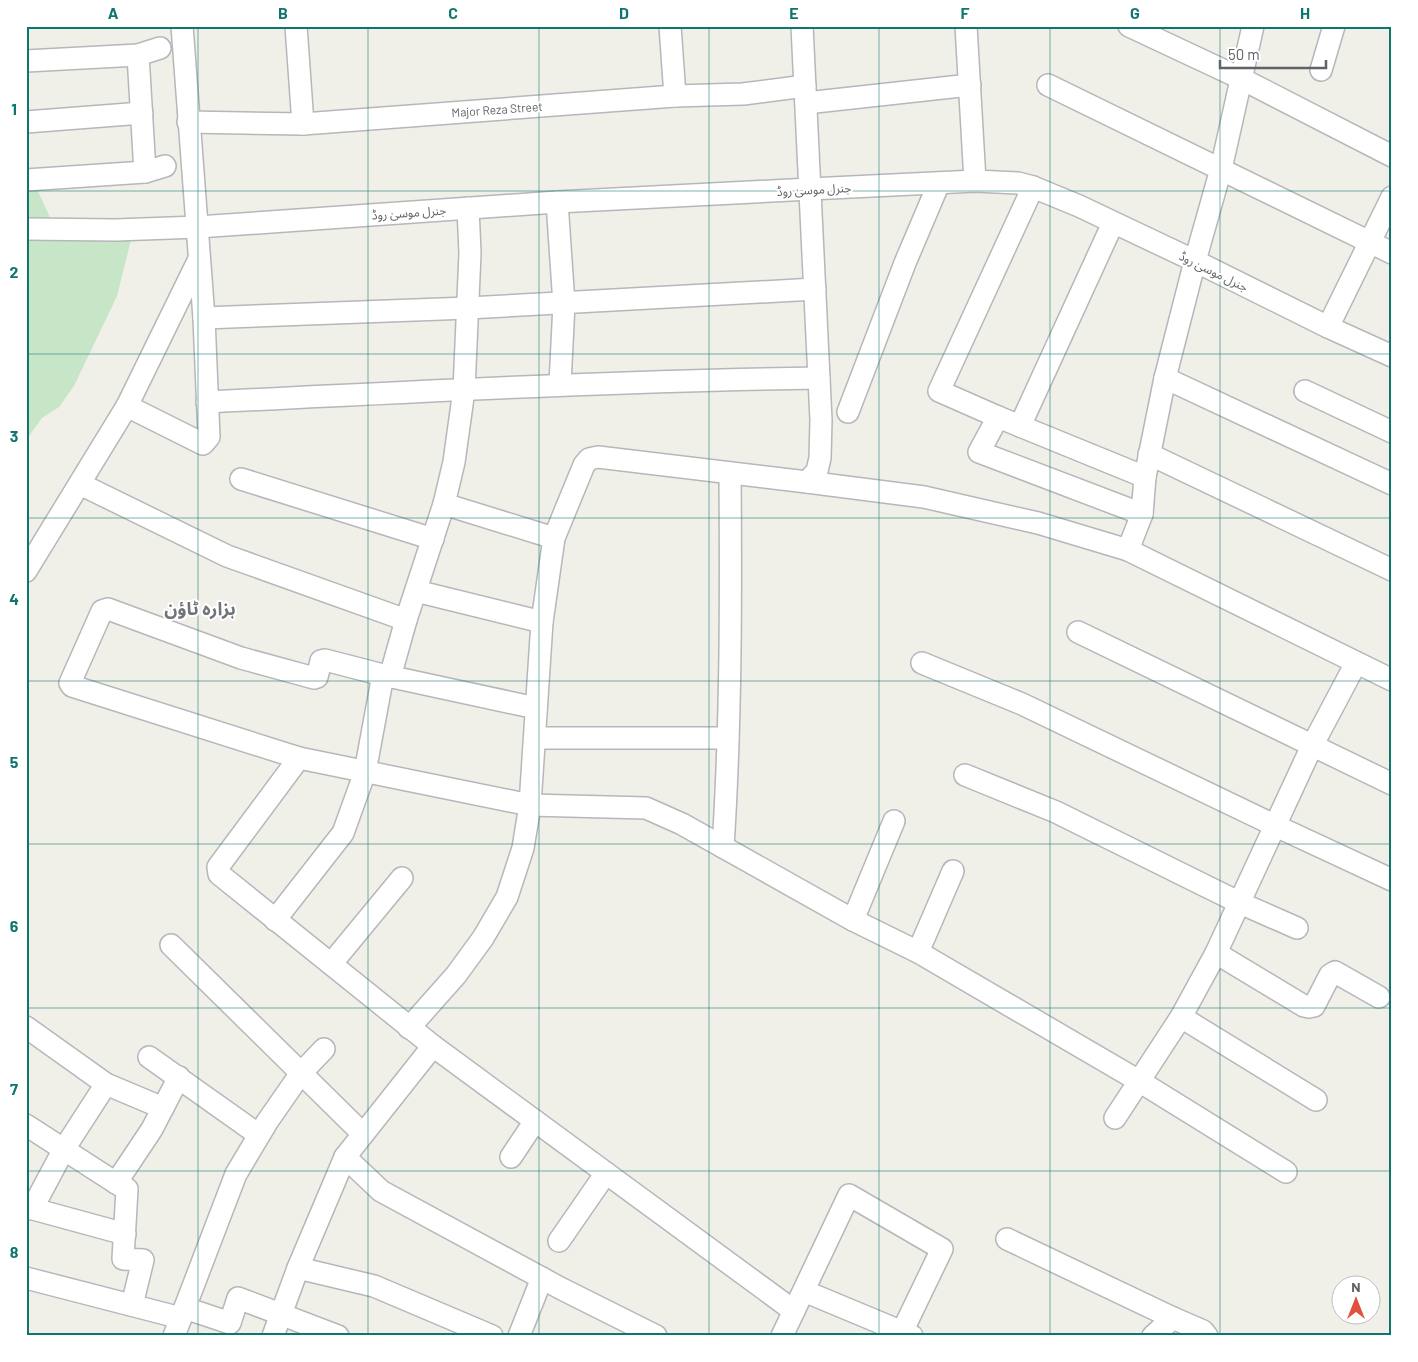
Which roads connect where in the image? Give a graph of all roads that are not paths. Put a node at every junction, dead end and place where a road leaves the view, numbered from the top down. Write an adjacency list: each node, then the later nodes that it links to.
1 (182, 26): 20 (street)
2 (296, 26): 21 (street)
3 (670, 26): 17 (street)
4 (802, 26): 16 (street)
5 (966, 26): 14 (street)
6 (1129, 26): 13 (street)
7 (1253, 26): 13 (street)
8 (1334, 26): 12 (street)
9 (160, 48): 10 (street)
10 (138, 55): 11 (street); 18 (street)
11 (26, 61)
12 (1322, 70)
13 (1240, 78): 22 (street); 23 (street)
14 (970, 85): 16 (street, Major Reza Street); 25 (street)
15 (1048, 85): 23 (street)
16 (806, 94): 17 (street, Major Reza Street); 28 (street)
17 (675, 96): 21 (street, Major Reza Street)
18 (142, 113): 19 (street); 24 (street)
19 (26, 122)
20 (188, 122): 21 (street, Major Reza Street); 33 (street)
21 (303, 124)
22 (1392, 156)
23 (1221, 169): 35 (street); 38 (street)
24 (26, 180)
25 (975, 181): 26 (street, جنرل موسیٰ روڈ); 27 (street, جنرل موسیٰ روڈ)
26 (939, 183): 28 (street, جنرل موسیٰ روڈ); 52 (street)
27 (1033, 187): 32 (street, جنرل موسیٰ روڈ); 53 (street)
28 (810, 189): 30 (street, جنرل موسیٰ روڈ); 39 (street)
29 (1392, 197): 35 (street)
30 (556, 202): 31 (street, جنرل موسیٰ روڈ); 40 (street)
31 (468, 208): 33 (street, جنرل موسیٰ روڈ); 41 (street)
32 (1113, 223): 38 (street, جنرل موسیٰ روڈ); 54 (street)
33 (198, 227): 34 (street, جنرل موسیٰ روڈ); 37 (street)
34 (26, 229)
35 (1370, 243): 36 (street); 43 (street)
36 (1392, 253)
37 (199, 259): 42 (street); 51 (street)
38 (1195, 260): 43 (street, جنرل موسیٰ روڈ); 46 (street)
39 (815, 289): 40 (street); 45 (street)
40 (564, 304): 41 (street); 47 (street)
41 (468, 308): 42 (street); 48 (street)
42 (204, 318): 50 (street)
43 (1328, 327): 44 (street, جنرل موسیٰ روڈ)
44 (1392, 356)
45 (819, 378): 47 (street); 60 (street)
46 (1166, 378): 56 (street); 62 (street)
47 (560, 384): 48 (street)
48 (464, 390): 50 (street); 63 (street)
49 (1305, 391): 55 (street)
50 (207, 402): 51 (street)
51 (127, 406): 61 (street)
52 (848, 412)
53 (998, 417): 54 (street); 64 (street)
54 (1020, 426): 58 (street)
55 (1392, 432)
56 (1149, 454): 58 (street); 68 (street)
57 (730, 473): 60 (street); 65 (street); 80 (street)
58 (1145, 477): 64 (street)
59 (242, 479): 66 (street)
60 (807, 482): 67 (street)
61 (80, 484): 69 (street); 71 (street)
62 (1392, 484)
63 (444, 504): 65 (street); 66 (street)
64 (1142, 514): 67 (street)
65 (554, 538): 72 (street)
66 (433, 539): 70 (street)
67 (1128, 550): 75 (street)
68 (1392, 570)
69 (26, 571)
70 (416, 591): 71 (street); 72 (street)
71 (406, 620): 76 (street)
72 (542, 622): 78 (street)
73 (1078, 632): 81 (street)
74 (922, 663): 88 (street)
75 (1356, 663): 77 (street); 81 (street)
76 (387, 676): 78 (street); 82 (street); 83 (street)
77 (1392, 680)
78 (536, 708): 79 (street)
79 (535, 738): 80 (street); 86 (street)
80 (728, 738): 89 (street)
81 (1312, 746): 85 (street); 88 (street)
82 (299, 758): 83 (street); 94 (street)
83 (365, 772): 86 (street); 94 (street)
84 (965, 775): 93 (street)
85 (1392, 784)
86 (530, 805): 89 (street); 104 (street)
87 (894, 821): 95 (street)
88 (1276, 826): 92 (street); 93 (street)
89 (723, 847): 95 (street)
90 (953, 871): 98 (street)
91 (402, 878): 100 (street)
92 (1392, 880)
93 (1240, 903): 96 (street); 99 (street)
94 (275, 920): 100 (street)
95 (853, 920): 98 (street)
96 (1297, 928)
97 (172, 945): 108 (street)
98 (918, 952): 110 (street)
99 (1216, 953): 101 (street); 102 (street)
100 (331, 964): 104 (street)
101 (1379, 997)
102 (1181, 1017): 110 (street); 112 (street)
103 (26, 1027): 111 (street)
104 (409, 1028): 105 (street)
105 (433, 1046): 115 (street); 117 (street)
106 (324, 1049): 108 (street)
107 (149, 1057): 109 (street)
108 (301, 1073): 117 (street); 118 (street)
109 (179, 1076): 113 (street); 118 (street)
110 (1139, 1081): 114 (street); 122 (street)
111 (106, 1084): 113 (street); 119 (street)
112 (1316, 1100)
113 (163, 1108): 124 (street)
114 (1115, 1118)
115 (534, 1121): 121 (street); 123 (street)
116 (26, 1125): 119 (street)
117 (363, 1134): 120 (street)
118 (260, 1135): 137 (street)
119 (64, 1149): 124 (street); 125 (street)
120 (345, 1157): 129 (street); 131 (street)
121 (511, 1157)
122 (1286, 1172)
123 (606, 1173): 128 (street); 134 (street)
124 (116, 1183): 126 (street)
125 (29, 1208): 126 (street)
126 (125, 1234): 133 (street)
127 (1007, 1239): 136 (street)
128 (559, 1241)
129 (298, 1268): 135 (street); 141 (street)
130 (26, 1278): 133 (street)
131 (542, 1278): 142 (street); 143 (street)
132 (804, 1291): 134 (street); 138 (street); 138 (street)
133 (132, 1305): 137 (street)
134 (794, 1311): 144 (street)
135 (281, 1314): 137 (street); 139 (street); 140 (street)
136 (1173, 1318): 145 (street); 146 (street)
137 (180, 1320)
138 (907, 1334)
139 (273, 1336)
140 (338, 1336)
141 (492, 1336)
142 (519, 1336)
143 (656, 1336)
144 (782, 1336)
145 (1153, 1336)
146 (1207, 1336)

